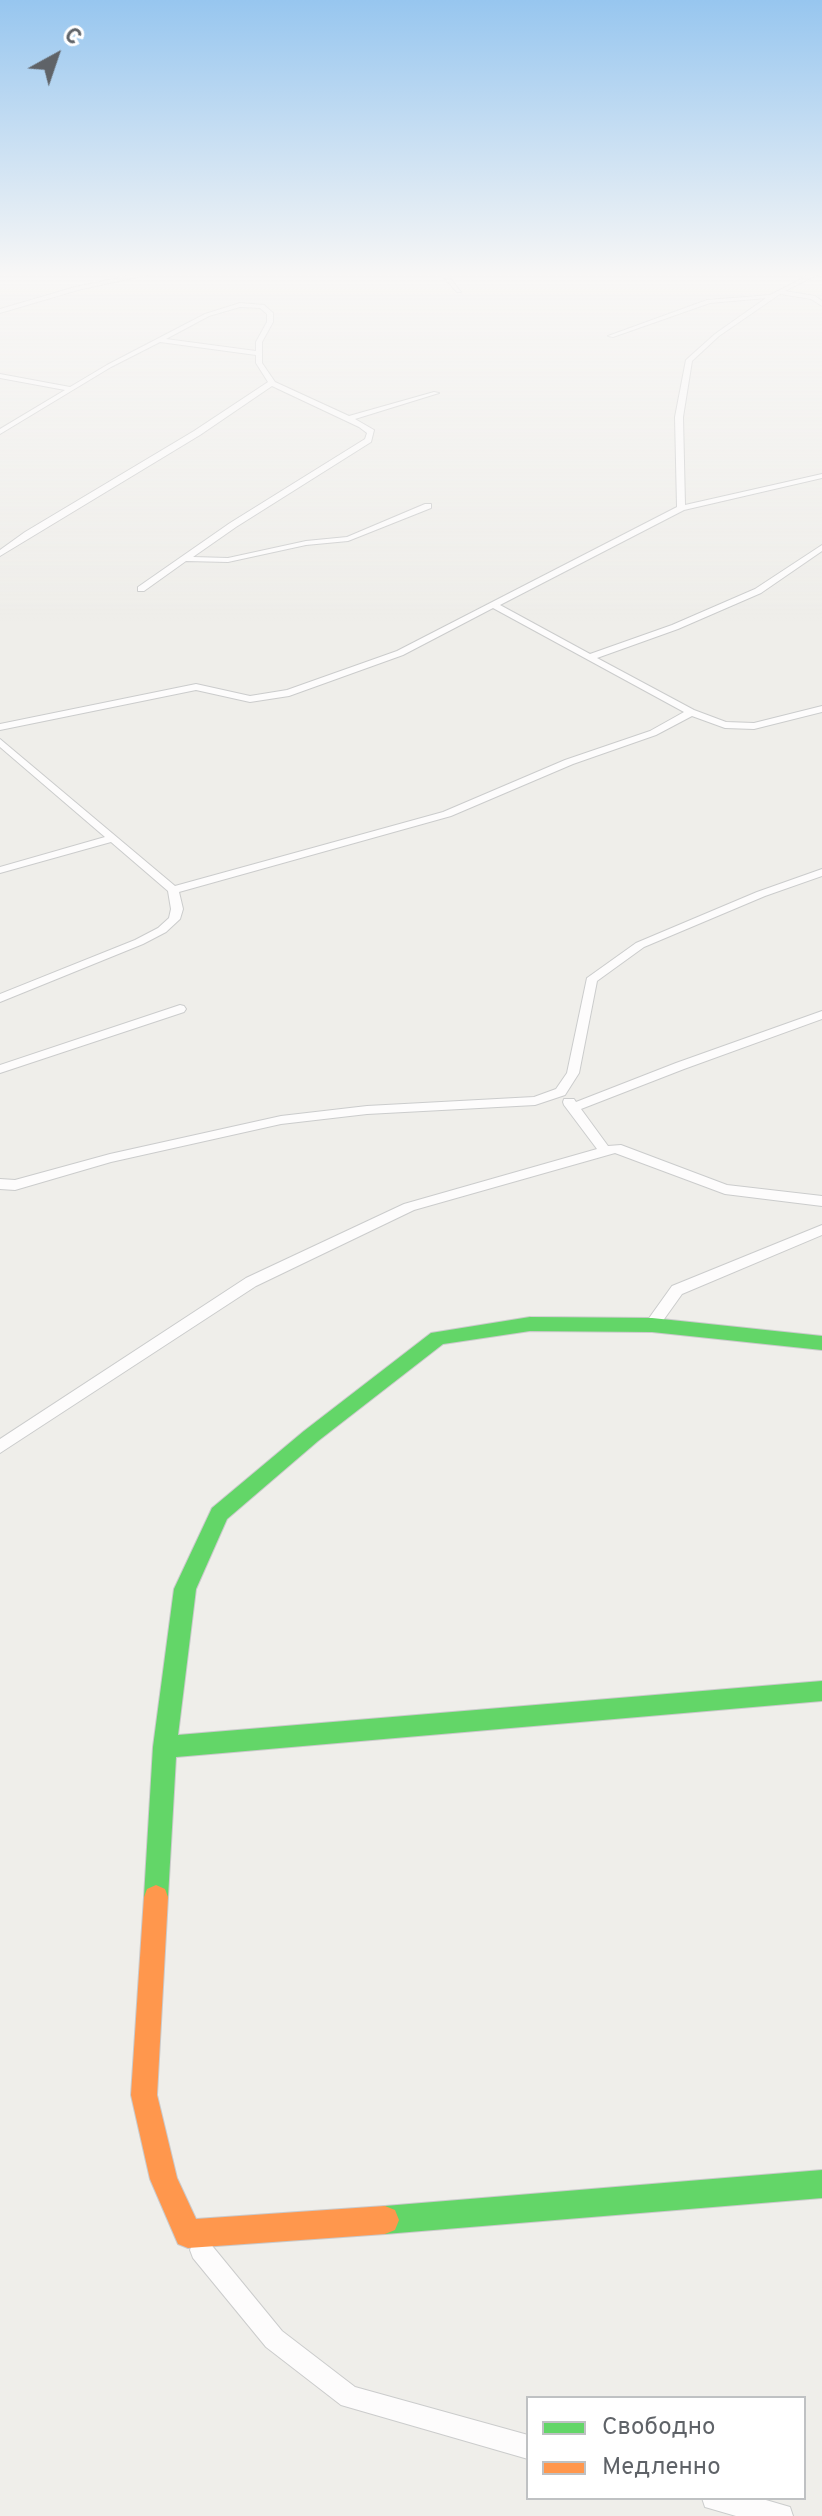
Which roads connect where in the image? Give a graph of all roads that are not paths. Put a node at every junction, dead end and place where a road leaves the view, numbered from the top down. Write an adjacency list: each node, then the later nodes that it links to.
1 (71, 389): 7 (lane)
2 (262, 389): 12 (lane)
3 (285, 389): 6 (lane)
4 (684, 389): 10 (lane)
5 (436, 393): 6 (lane)
6 (347, 419): 13 (lane)
7 (0, 432)
8 (822, 476): 10 (lane)
9 (428, 506): 13 (lane)
10 (681, 508): 15 (lane)
11 (822, 547): 16 (lane)
12 (0, 554)
13 (186, 559): 14 (lane)
14 (141, 589)
15 (495, 606): 16 (lane); 19 (lane)
16 (590, 657): 18 (lane)
17 (822, 709): 18 (lane)
18 (691, 712): 24 (lane)
19 (0, 727)
20 (0, 742): 21 (lane)
21 (111, 839): 22 (lane); 24 (lane)
22 (0, 870)
23 (822, 872): 29 (lane)
24 (173, 890): 25 (lane)
25 (0, 998)
26 (180, 1009): 28 (lane)
27 (822, 1015): 30 (lane)
28 (0, 1069)
29 (561, 1092): 30 (lane); 32 (lane)
30 (573, 1108): 31 (lane)
31 (606, 1152): 33 (lane); 37 (lane)
32 (0, 1184)
33 (822, 1201)
34 (822, 1230): 35 (lane)
35 (652, 1325): 36 (street); 39 (street)
36 (822, 1343)
37 (0, 1447)
38 (822, 1691): 39 (street)
39 (165, 1747): 41 (street)
40 (822, 2184): 41 (street)
41 (188, 2234): 42 (lane)
42 (526, 2446)
43 (721, 2500): 44 (lane)
44 (781, 2516)

